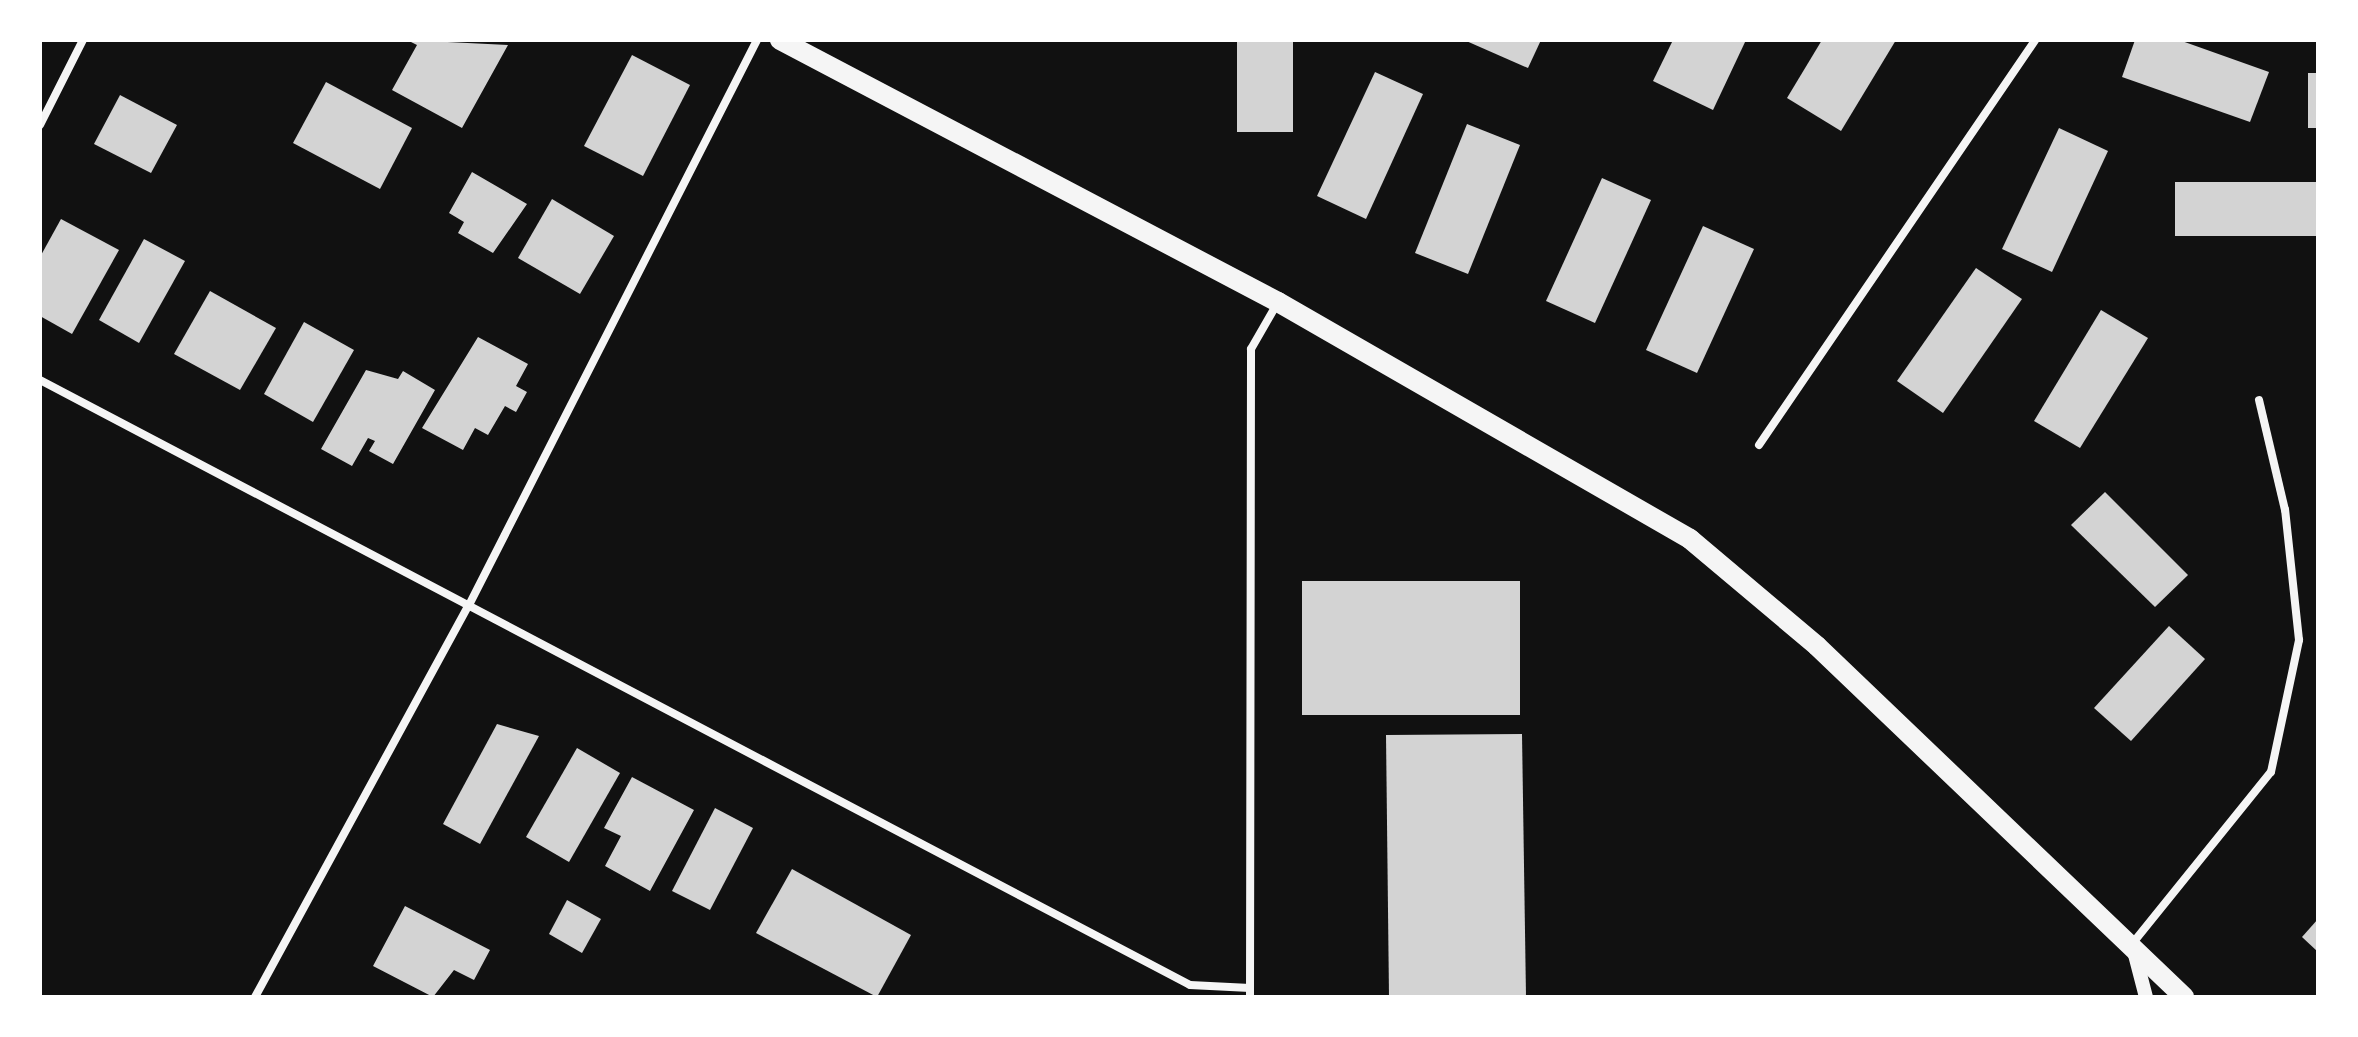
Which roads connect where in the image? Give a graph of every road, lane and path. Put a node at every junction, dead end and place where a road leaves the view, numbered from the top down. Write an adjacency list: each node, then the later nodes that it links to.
1 (83, 40): 5 (street)
2 (757, 40): 10 (street)
3 (780, 40): 6 (main road)
4 (2035, 40): 9 (street)
5 (40, 125)
6 (1278, 302): 11 (main road); 12 (street)
7 (40, 380): 10 (street)
8 (2259, 400): 11 (street)
9 (1759, 445)
10 (468, 607): 12 (street); 13 (street)
11 (2132, 944): 14 (street); 15 (main road)
12 (1250, 992)
13 (255, 997)
14 (2146, 997)
15 (2184, 997)

